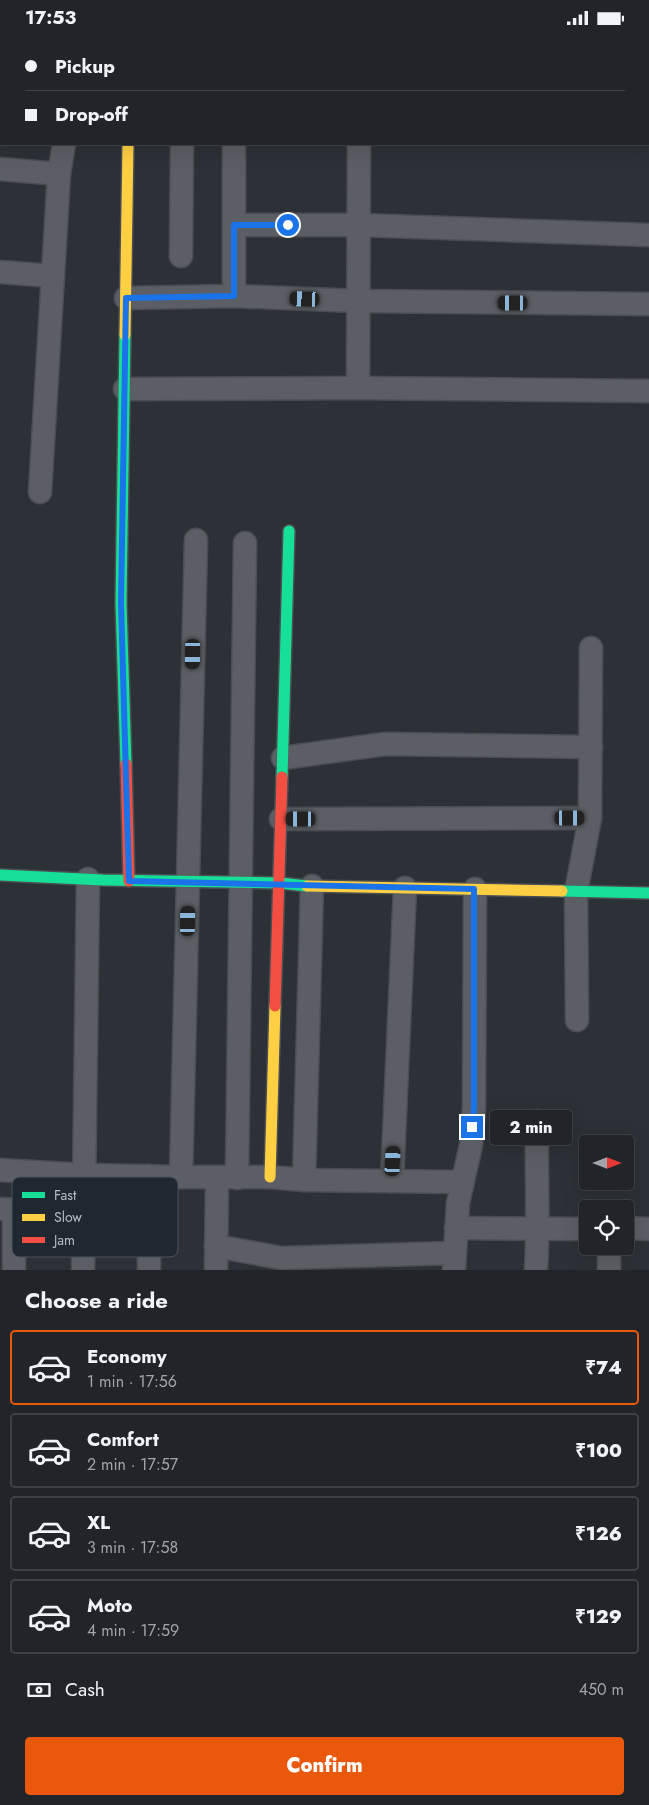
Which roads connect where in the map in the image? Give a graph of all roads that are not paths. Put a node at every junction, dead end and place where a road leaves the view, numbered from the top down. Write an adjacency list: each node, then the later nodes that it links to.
1 (64, 145): 7 (street)
2 (128, 145): 15 (street)
3 (182, 145): 11 (street)
4 (234, 145): 8 (street)
5 (359, 145): 9 (street)
6 (0, 169): 7 (street)
7 (59, 174): 13 (street)
8 (234, 225): 9 (street); 14 (street)
9 (359, 225): 10 (street); 16 (street)
10 (649, 235)
11 (181, 257)
12 (0, 272): 13 (street)
13 (53, 276): 21 (street)
14 (234, 296): 15 (street); 16 (street)
15 (126, 298): 19 (street)
16 (358, 301): 17 (street); 18 (street)
17 (649, 304)
18 (358, 388): 19 (street); 20 (street)
19 (125, 389): 32 (street)
20 (649, 391)
21 (40, 491)
22 (289, 531): 27 (street)
23 (196, 540): 33 (street)
24 (245, 543): 34 (street)
25 (591, 648): 26 (street)
26 (591, 747): 27 (street); 28 (street)
27 (283, 758): 29 (street)
28 (590, 818): 29 (street); 39 (street)
29 (281, 819): 35 (street)
30 (0, 875): 31 (street)
31 (88, 879): 32 (street); 44 (street)
32 (129, 881): 33 (street)
33 (189, 882): 34 (street); 46 (street)
34 (241, 883): 35 (street); 48 (street)
35 (280, 883): 36 (street); 47 (street)
36 (312, 886): 37 (street); 49 (street)
37 (406, 888): 38 (street); 50 (street)
38 (474, 889): 39 (street); 51 (street)
39 (576, 892): 40 (street); 41 (street)
40 (649, 893)
41 (577, 1020)
42 (536, 1121): 57 (street)
43 (0, 1170): 44 (street)
44 (84, 1175): 45 (street)
45 (149, 1177): 46 (street)
46 (181, 1177): 48 (street)
47 (270, 1177): 48 (street); 49 (street)
48 (227, 1178): 58 (street)
49 (304, 1180): 50 (street)
50 (392, 1181): 51 (street)
51 (462, 1182): 53 (street)
52 (7, 1210): 59 (street)
53 (456, 1228): 57 (street); 64 (street)
54 (634, 1228): 56 (street)
55 (579, 1229): 57 (street)
56 (649, 1229)
57 (539, 1230): 69 (street)
58 (216, 1246): 64 (street); 68 (street)
59 (12, 1253)
60 (609, 1255): 70 (street)
61 (12, 1257): 65 (street)
62 (83, 1257): 66 (street)
63 (149, 1257): 67 (street)
64 (454, 1261)
65 (14, 1270)
66 (83, 1270)
67 (149, 1270)
68 (216, 1270)
69 (536, 1270)
70 (608, 1270)

